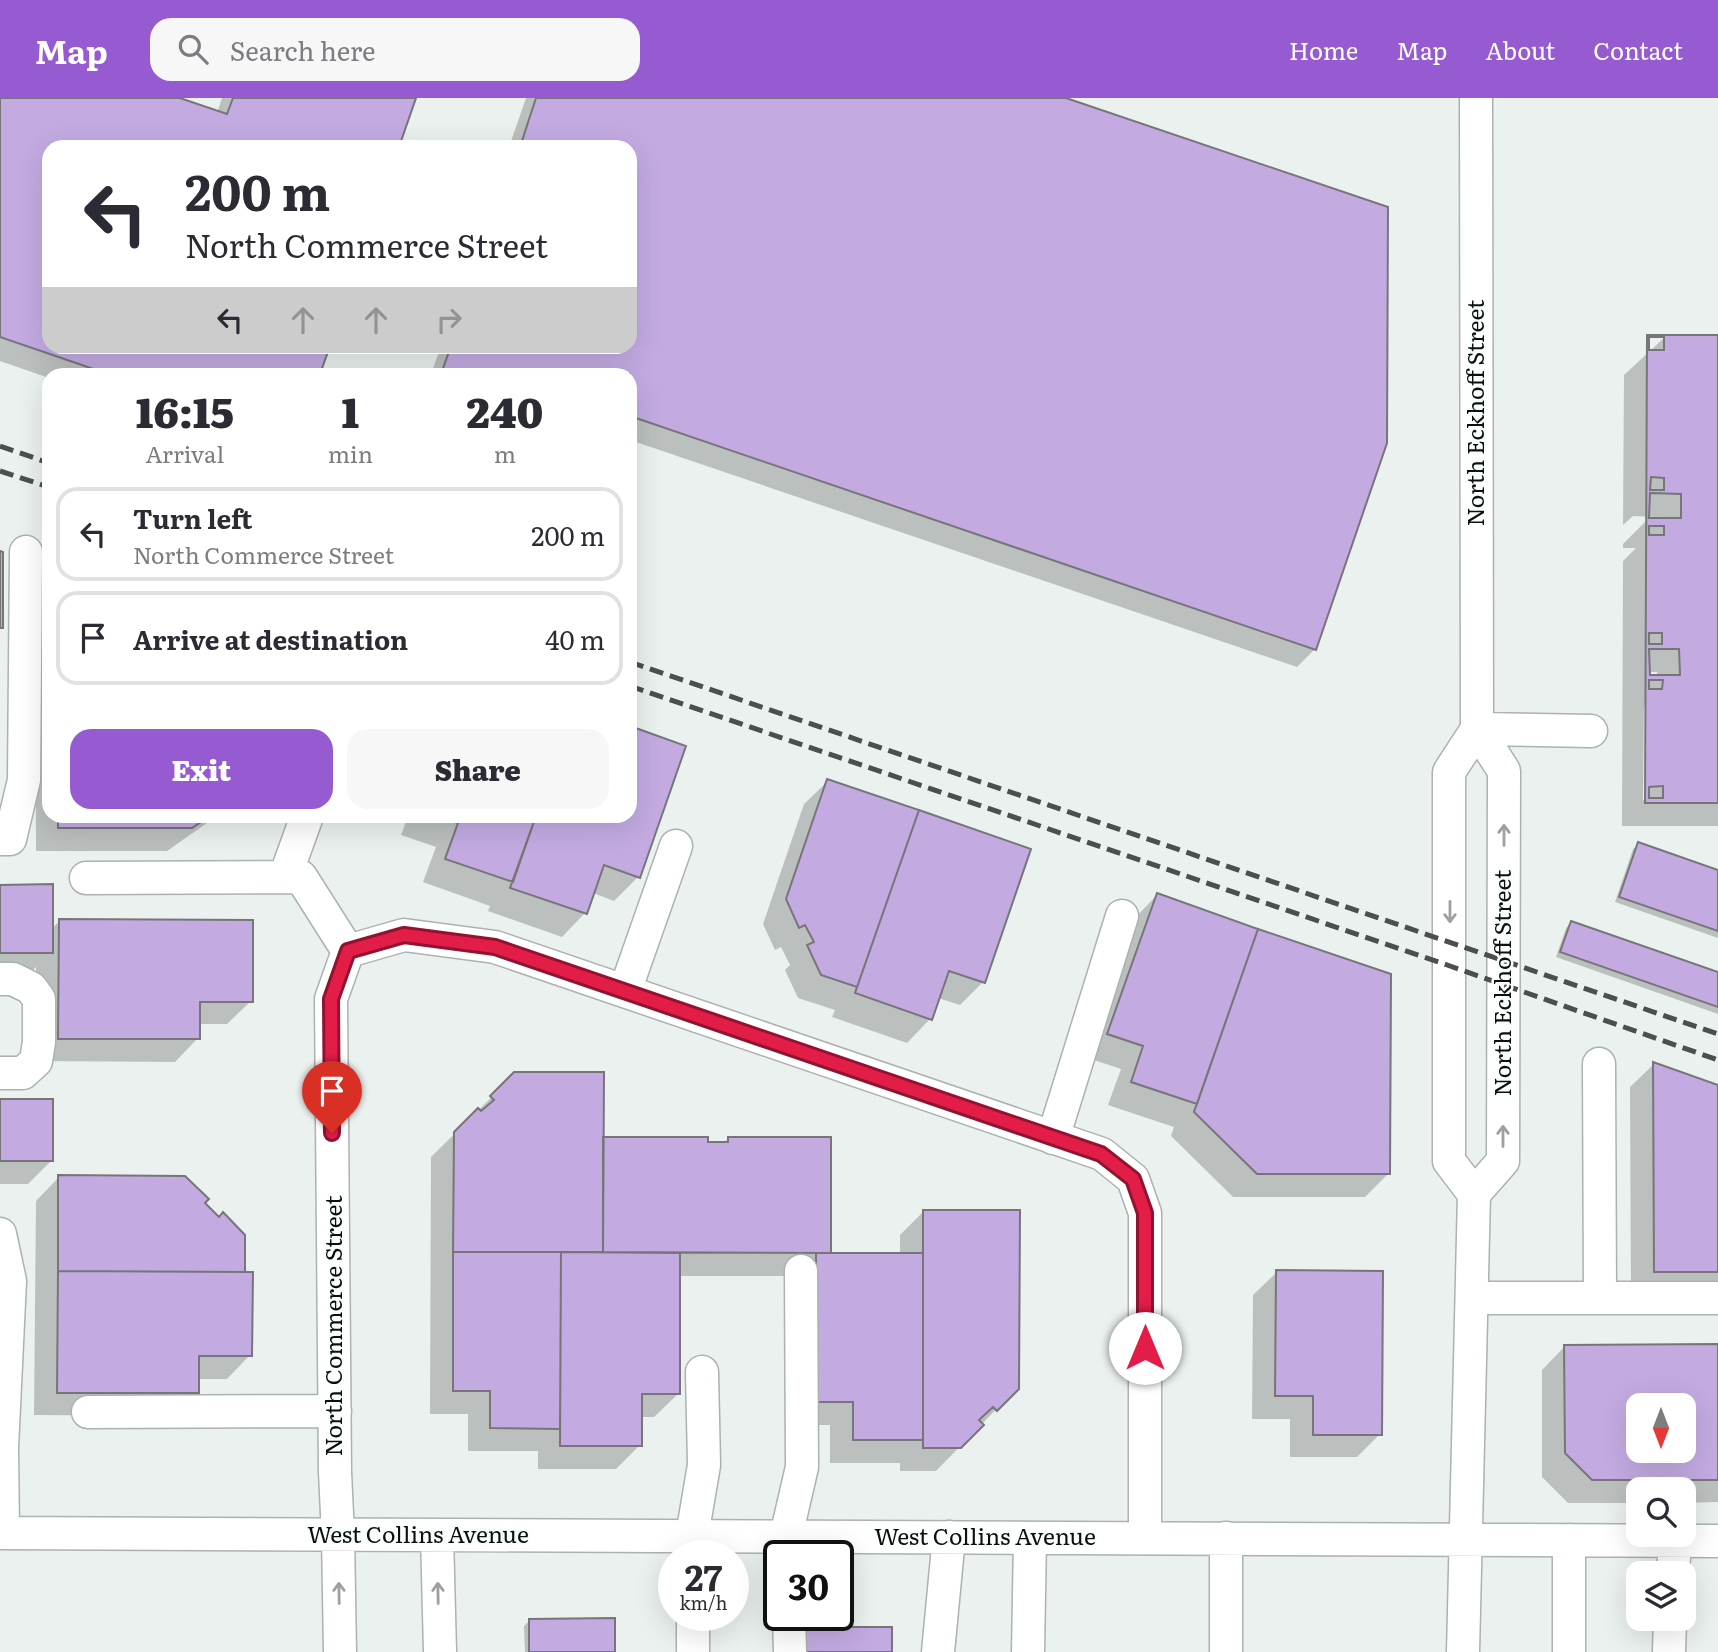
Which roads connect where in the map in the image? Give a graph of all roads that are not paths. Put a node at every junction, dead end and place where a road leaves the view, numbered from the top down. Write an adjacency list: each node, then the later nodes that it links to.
1 (1476, 98): 3 (street, North Eckhoff Street)
2 (26, 552): 6 (street)
3 (1477, 729): 4 (street); 17 (street, one-way to 17); 17 (street, North Eckhoff Street, one-way to 3)
4 (1591, 732)
5 (304, 823): 8 (street)
6 (0, 839)
7 (676, 846): 13 (street)
8 (285, 877): 9 (street); 11 (street)
9 (86, 878)
10 (1122, 916): 16 (street)
11 (348, 951): 13 (street); 24 (street, North Commerce Street)
12 (0, 979): 15 (street)
13 (625, 991): 16 (street)
14 (1598, 1064): 21 (street)
15 (0, 1073)
16 (1053, 1138): 32 (street)
17 (1474, 1194): 20 (street)
18 (0, 1234): 26 (street)
19 (800, 1271): 36 (street)
20 (1472, 1298): 21 (street); 34 (street)
21 (1600, 1298): 22 (street)
22 (1718, 1298)
23 (702, 1373): 35 (street)
24 (335, 1411): 25 (street); 28 (street, North Commerce Street)
25 (88, 1412)
26 (1, 1448): 27 (street)
27 (2, 1533): 28 (street, West Collins Avenue)
28 (338, 1535): 29 (street, West Collins Avenue); 46 (street, North Commerce Street, one-way to 28)
29 (437, 1535): 42 (street, West Collins Avenue); 47 (street, one-way to 29)
30 (949, 1537): 31 (street, West Collins Avenue); 41 (street, West Collins Avenue); 50 (street)
31 (1030, 1538): 32 (street, West Collins Avenue); 51 (street)
32 (1145, 1538): 33 (street, West Collins Avenue)
33 (1226, 1538): 34 (street, West Collins Avenue); 52 (street)
34 (1467, 1539): 37 (street, West Collins Avenue); 53 (street)
35 (693, 1540)
36 (788, 1540)
37 (1569, 1540): 38 (street, West Collins Avenue); 54 (street)
38 (1626, 1541)
39 (1696, 1541): 40 (street, West Collins Avenue)
40 (1718, 1541)
41 (854, 1542)
42 (658, 1545)
43 (692, 1631): 48 (street)
44 (789, 1631): 49 (street)
45 (1670, 1631): 55 (street)
46 (340, 1652)
47 (440, 1652)
48 (693, 1652)
49 (790, 1652)
50 (938, 1652)
51 (1028, 1652)
52 (1226, 1652)
53 (1464, 1652)
54 (1569, 1652)
55 (1669, 1652)

